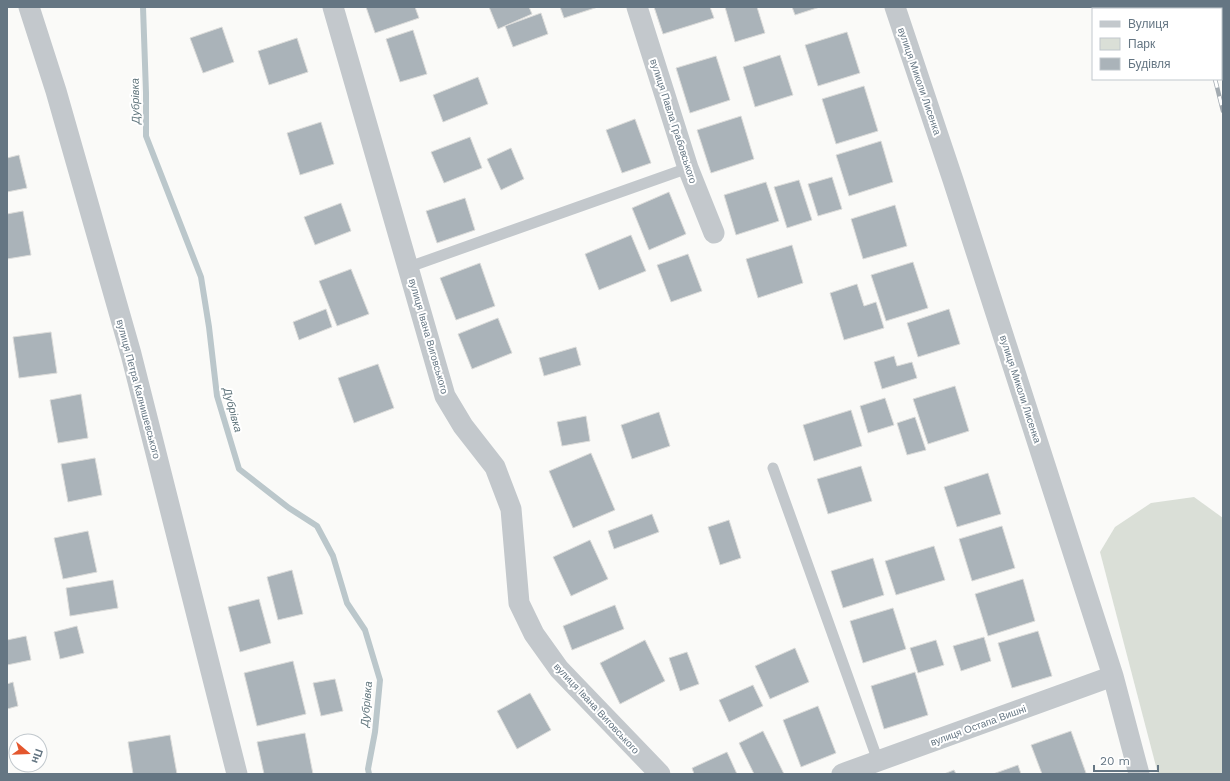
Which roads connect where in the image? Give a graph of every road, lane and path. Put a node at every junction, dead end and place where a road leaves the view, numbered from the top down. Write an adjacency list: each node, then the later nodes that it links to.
1 (29, 7): 11 (street, вулиця Петра Калнишевського)
2 (333, 7): 7 (street, вулиця Івана Виговського)
3 (637, 7): 5 (street, вулиця Павла Грабовського)
4 (895, 7): 9 (street, вулиця Миколи Лисенка)
5 (688, 168): 6 (street, вулиця Павла Грабовського); 7 (lane)
6 (714, 233)
7 (408, 267): 12 (street, вулиця Івана Виговського)
8 (773, 468): 10 (lane)
9 (1113, 676): 10 (street, вулиця Остапа Вишні); 14 (street, вулиця Миколи Лисенка)
10 (878, 761): 13 (street, вулиця Остапа Вишні)
11 (237, 774)
12 (660, 774)
13 (842, 774)
14 (1139, 774)

